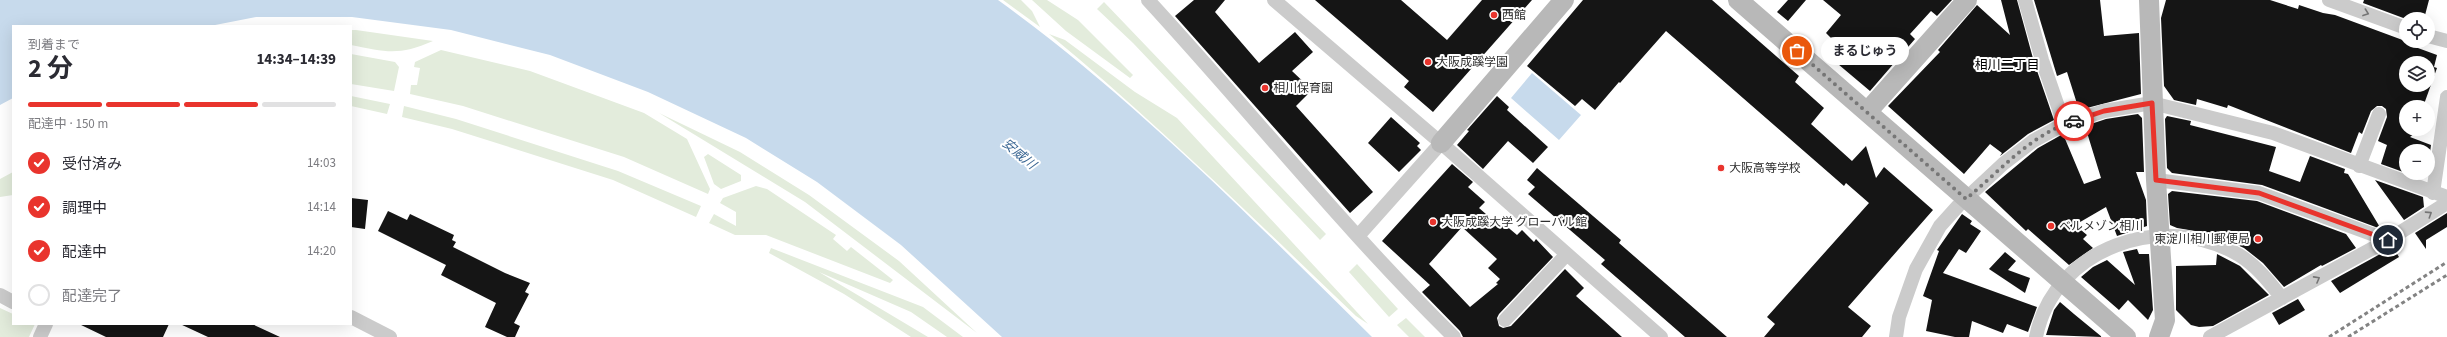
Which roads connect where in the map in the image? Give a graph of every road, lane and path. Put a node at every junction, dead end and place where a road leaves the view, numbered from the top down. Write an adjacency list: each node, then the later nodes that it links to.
1 (1274, 0): 17 (street)
2 (1564, 0): 17 (street)
3 (1738, 0): 14 (street)
4 (1967, 0): 14 (street)
5 (2025, 0): 16 (street)
6 (2149, 0): 13 (street)
7 (2330, 0): 9 (street, one-way to 9)
8 (1156, 3): 25 (street)
9 (2399, 25)
10 (2435, 38): 11 (street)
11 (2447, 41)
12 (2447, 97): 20 (street)
13 (2152, 103): 16 (street); 18 (street); 19 (street)
14 (1867, 112): 22 (street)
15 (2379, 114): 18 (street)
16 (2064, 124): 22 (street)
17 (1441, 143): 25 (street); 27 (street)
18 (2359, 166): 20 (street)
19 (2156, 180): 24 (street); 26 (street)
20 (2432, 193): 21 (street)
21 (2447, 197)
22 (1966, 199): 28 (street); 39 (street)
23 (2447, 202): 26 (street, one-way to 23)
24 (2160, 235): 28 (street); 30 (street); 42 (street)
25 (1358, 236): 37 (street)
26 (2388, 240): 30 (street, one-way to 26)
27 (1567, 254): 33 (street); 38 (street)
28 (2063, 282): 40 (street); 41 (street)
29 (0, 295): 31 (street)
30 (2282, 298): 43 (street)
31 (12, 301)
32 (352, 318): 36 (street)
33 (1505, 320)
34 (46, 325): 35 (street)
35 (40, 337)
36 (390, 337)
37 (1454, 337)
38 (1661, 337)
39 (1896, 337)
40 (2036, 337)
41 (2126, 337)
42 (2159, 337)
43 (2210, 337)

